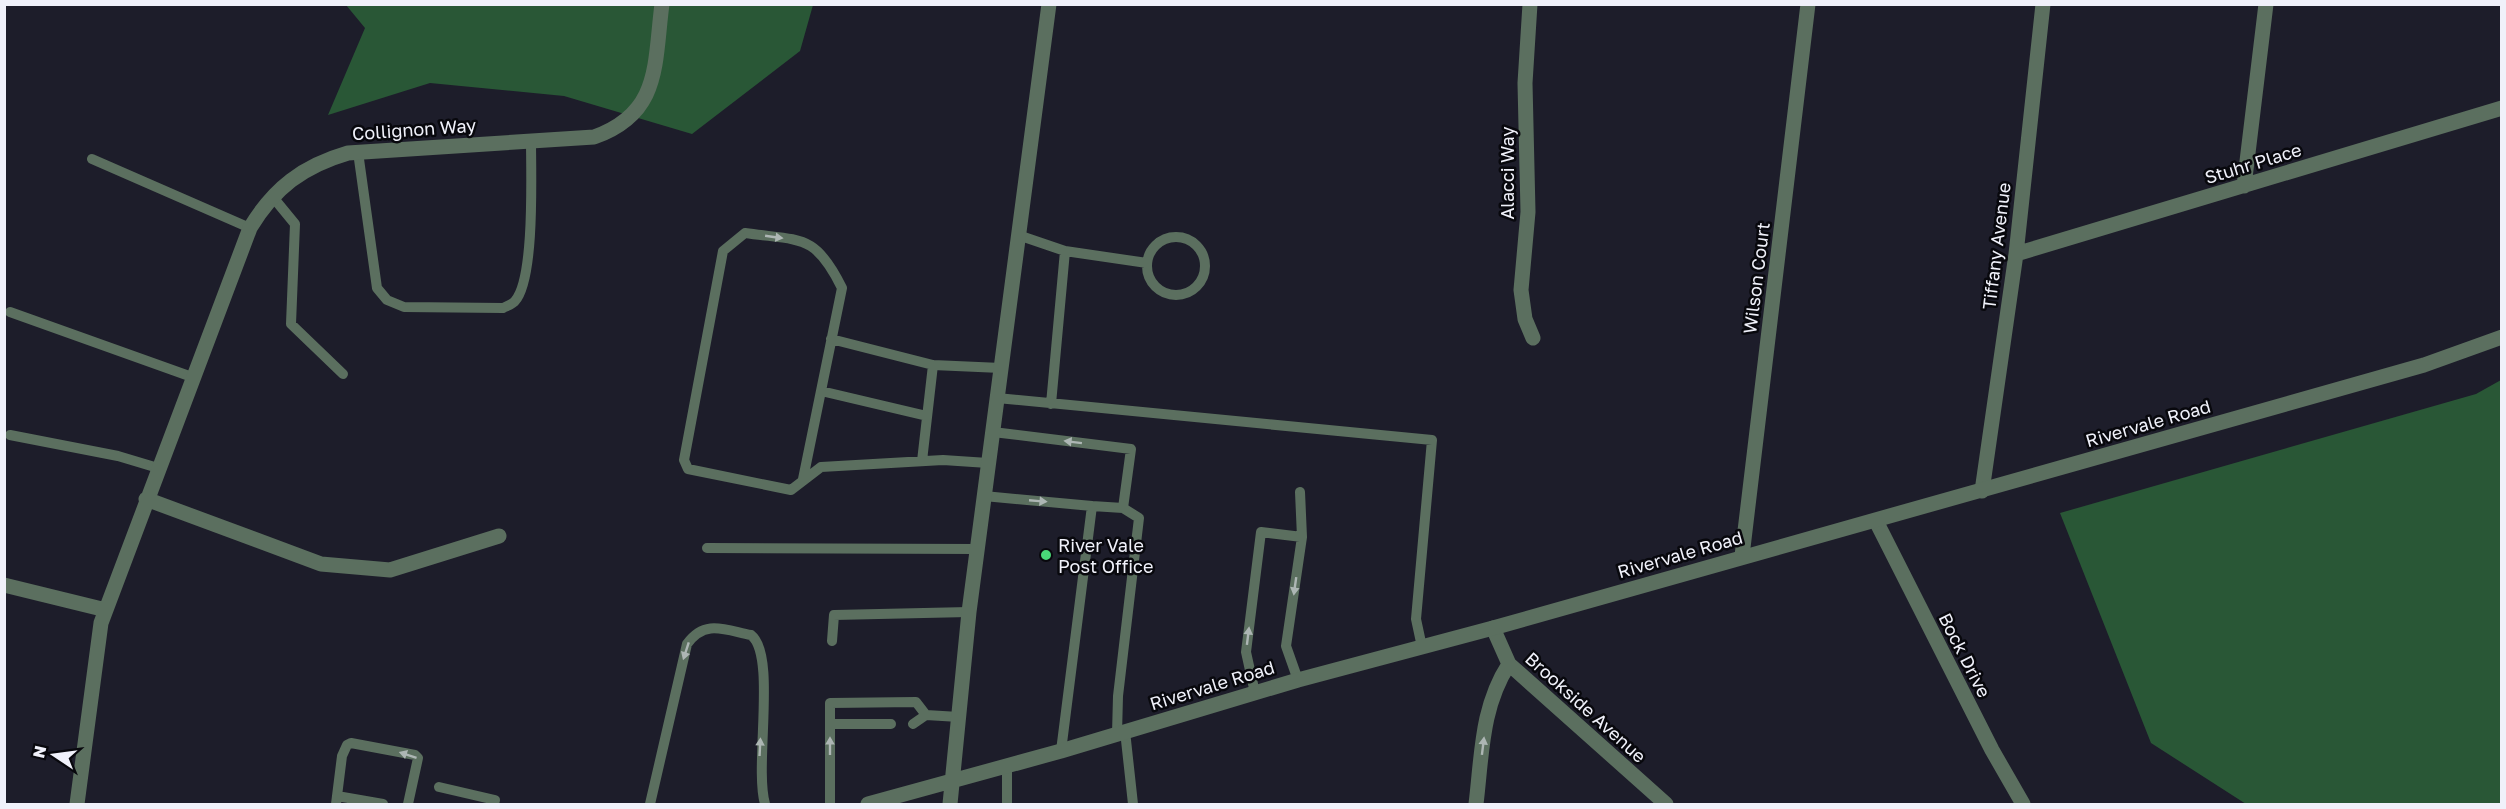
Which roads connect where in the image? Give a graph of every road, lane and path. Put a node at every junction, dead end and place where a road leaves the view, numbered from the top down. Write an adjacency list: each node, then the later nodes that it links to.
1 (662, 4): 8 (street, Collignon Way)
2 (1049, 4): 14 (street)
3 (1530, 4): 20 (street, Alacci Way)
4 (1808, 4): 47 (street, Wilson Court)
5 (2043, 4): 16 (street, Tiffany Avenue)
6 (2266, 4): 11 (street)
7 (2502, 108): 11 (street, Stuhr Place)
8 (531, 141): 9 (street, Collignon Way); 9 (lane)
9 (357, 152): 12 (street, Collignon Way)
10 (92, 159): 13 (lane)
11 (2244, 186): 16 (street, Stuhr Place)
12 (272, 196): 13 (street, Collignon Way); 24 (lane)
13 (250, 228): 25 (street, Collignon Way)
14 (1018, 235): 15 (lane); 23 (street)
15 (1065, 251): 17 (lane); 28 (lane)
16 (2016, 254): 36 (street, Tiffany Avenue)
17 (1147, 263): 17 (lane)
18 (10, 312): 25 (lane)
19 (2502, 337): 36 (street, Rivervale Road)
20 (1533, 338)
21 (831, 339): 22 (lane); 26 (lane); 35 (lane, one-way to 21)
22 (933, 365): 23 (lane); 29 (lane)
23 (1001, 368): 27 (street)
24 (343, 374)
25 (192, 377): 34 (street, Collignon Way)
26 (821, 391): 29 (lane); 35 (lane)
27 (997, 398): 28 (lane); 30 (street)
28 (1051, 404): 53 (lane)
29 (927, 417): 32 (lane)
30 (993, 432): 33 (street); 41 (lane, one-way to 30)
31 (10, 435): 34 (lane)
32 (922, 461): 33 (lane); 35 (lane)
33 (988, 463): 38 (street)
34 (158, 468): 39 (street, Collignon Way)
35 (803, 479)
36 (1982, 491): 42 (street, Rivervale Road)
37 (1300, 492): 44 (lane)
38 (984, 496): 40 (lane, one-way to 40); 46 (street)
39 (146, 499): 43 (street); 49 (street, Collignon Way)
40 (1092, 506): 41 (lane); 63 (lane)
41 (1122, 508): 62 (lane)
42 (1876, 521): 47 (street, Rivervale Road); 81 (street, Bock Drive)
43 (499, 536)
44 (1302, 537): 55 (lane, one-way to 55); 56 (lane, one-way to 44)
45 (707, 548): 46 (lane)
46 (977, 549): 50 (street)
47 (1742, 556): 51 (street, Rivervale Road)
48 (4, 585): 49 (street)
49 (106, 610): 68 (street, Collignon Way)
50 (969, 612): 52 (lane); 58 (street)
51 (1493, 628): 53 (street, Rivervale Road); 54 (street, Brookside Avenue)
52 (832, 641)
53 (1422, 647): 55 (street, Rivervale Road)
54 (1509, 664): 79 (street, one-way to 54); 80 (street, Brookside Avenue)
55 (1298, 680): 56 (street, Rivervale Road)
56 (1255, 693): 62 (street, Rivervale Road)
57 (926, 715): 58 (lane); 59 (lane); 61 (lane)
58 (959, 717): 65 (street)
59 (830, 724): 60 (lane); 74 (lane, one-way to 59)
60 (891, 724)
61 (914, 724)
62 (1121, 733): 63 (street, Rivervale Road); 78 (lane)
63 (1061, 751): 64 (street, Rivervale Road)
64 (1007, 766): 65 (street, Rivervale Road); 77 (lane)
65 (953, 781): 75 (street, Rivervale Road); 76 (street)
66 (439, 787): 71 (lane)
67 (336, 800): 69 (lane); 70 (lane, one-way to 67)
68 (77, 804)
69 (383, 804)
70 (408, 804)
71 (494, 804)
72 (651, 804): 73 (lane, one-way to 72)
73 (765, 804)
74 (830, 804)
75 (868, 804)
76 (950, 804)
77 (1007, 804)
78 (1133, 804)
79 (1476, 804)
80 (1666, 804)
81 (2023, 804)

